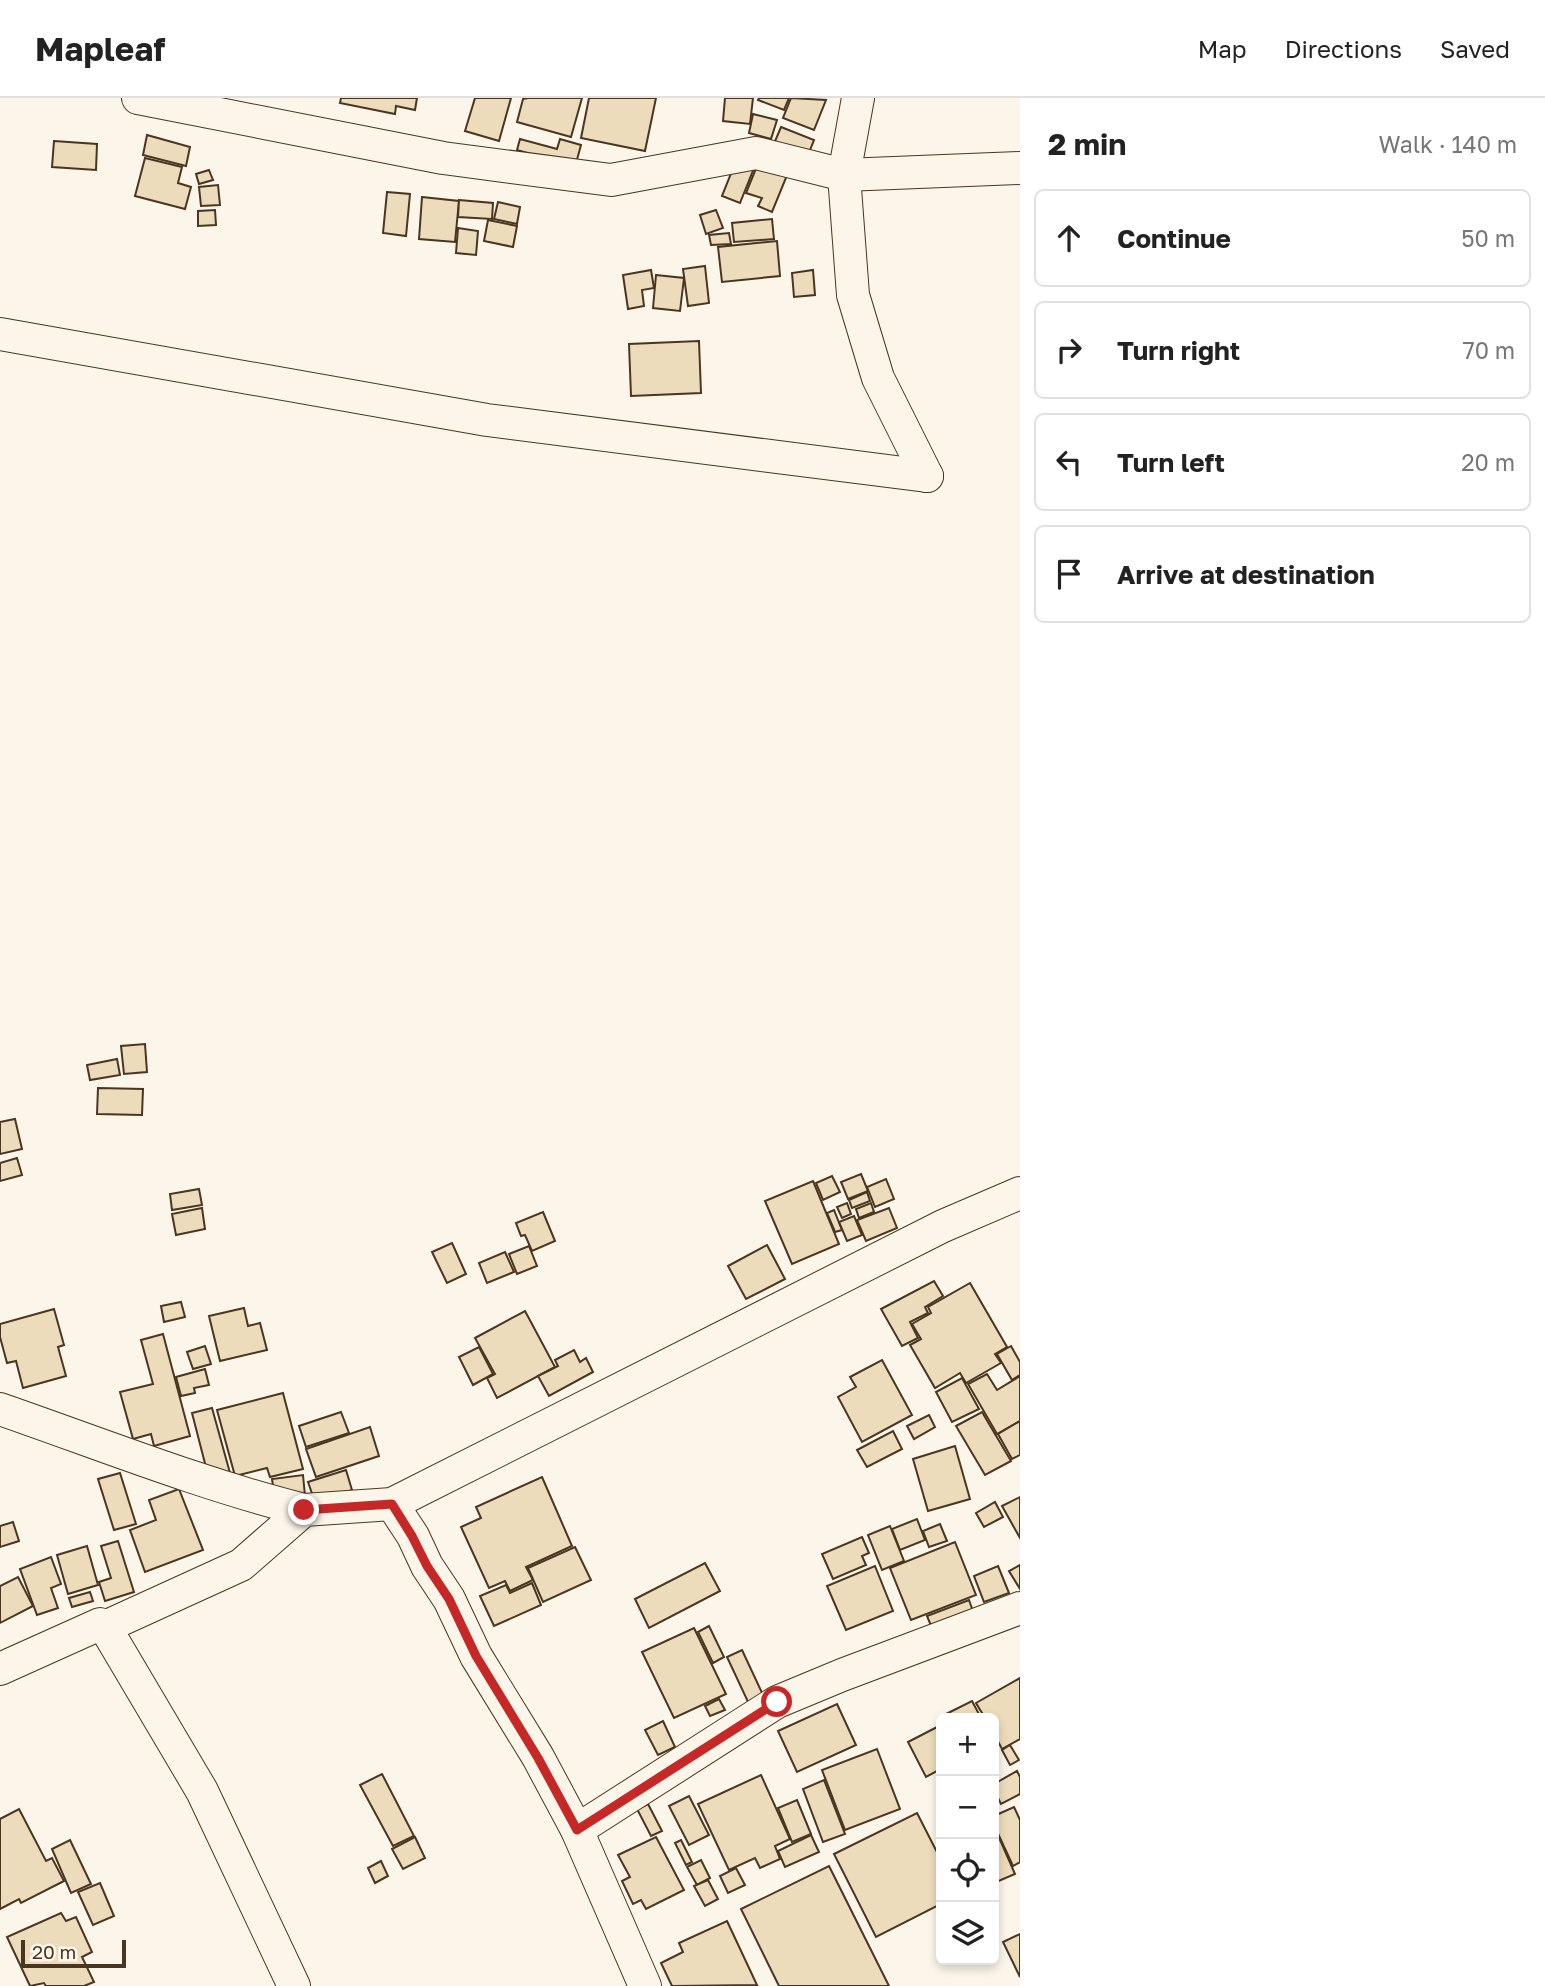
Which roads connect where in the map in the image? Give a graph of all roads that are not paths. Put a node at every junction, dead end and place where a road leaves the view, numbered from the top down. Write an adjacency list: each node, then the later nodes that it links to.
1 (138, 98): 4 (street)
2 (858, 98): 4 (street)
3 (1020, 167): 4 (street)
4 (844, 175): 5 (street)
5 (0, 334)
6 (1020, 1193): 8 (street)
7 (0, 1409): 9 (street)
8 (392, 1504): 9 (street); 13 (street)
9 (304, 1510): 11 (street)
10 (1020, 1608): 13 (street)
11 (105, 1628): 12 (street); 14 (street)
12 (0, 1669)
13 (577, 1830): 15 (street)
14 (295, 1986)
15 (645, 1986)

